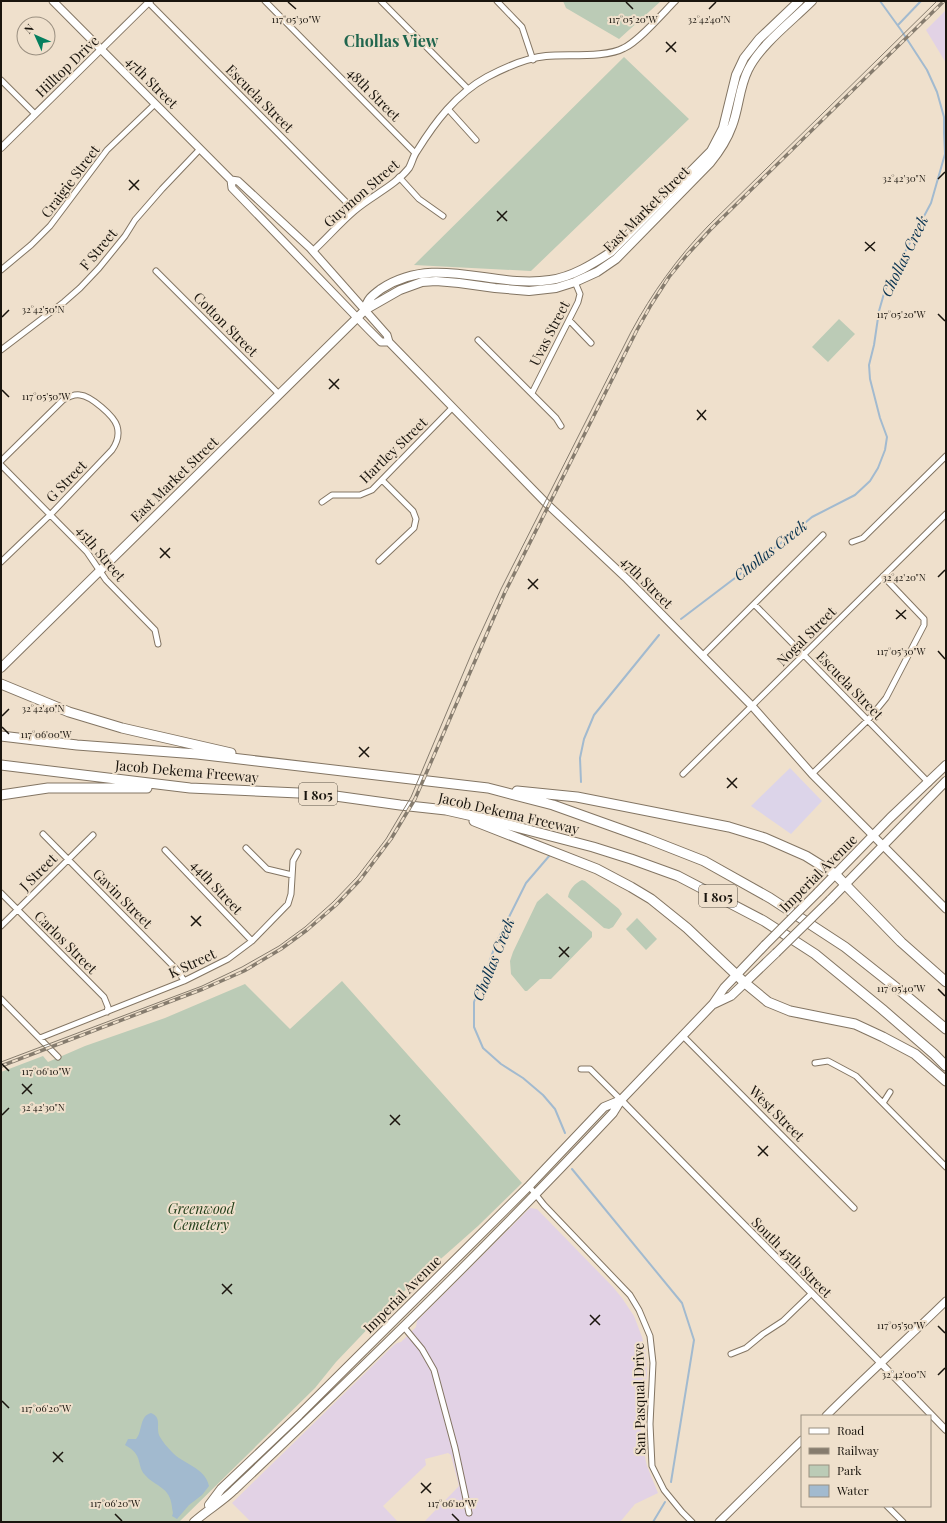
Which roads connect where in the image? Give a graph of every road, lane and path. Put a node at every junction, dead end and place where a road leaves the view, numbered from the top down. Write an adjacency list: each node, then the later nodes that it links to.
1 (53, 1): 10 (main road, 47th Street)
2 (265, 1): 20 (street, 48th Street)
3 (381, 1): 13 (street)
4 (497, 1): 11 (street)
5 (675, 1): 11 (street, Guymon Street)
6 (812, 1): 9 (main road, East Market Street)
7 (150, 2): 10 (street, Hilltop Drive); 23 (street, Escuela Street)
8 (796, 4): 9 (main road); 26 (main road, East Market Street)
9 (800, 13): 29 (main road, East Market Street)
10 (101, 49): 14 (main road, 47th Street); 16 (street, Hilltop Drive)
11 (533, 60): 13 (street, Guymon Street)
12 (1, 80): 16 (street)
13 (468, 88): 15 (street, Guymon Street)
14 (155, 104): 19 (main road, 47th Street); 27 (street, Craigie Street)
15 (448, 109): 17 (street); 20 (street, Guymon Street)
16 (35, 114): 18 (street, Hilltop Drive)
17 (476, 140)
18 (1, 148)
19 (200, 149): 22 (main road, 47th Street); 36 (street, F Street)
20 (415, 153): 21 (street, Guymon Street)
21 (399, 177): 23 (street, Guymon Street); 24 (street)
22 (231, 180): 25 (main road, 47th Street); 31 (main road, 47th Street)
23 (354, 210): 25 (street, Guymon Street)
24 (443, 216)
25 (313, 251): 30 (main road, 47th Street)
26 (611, 252): 29 (main road); 30 (main road, East Market Street)
27 (1, 270)
28 (156, 271): 38 (street, Cotton Street)
29 (575, 282): 30 (main road, East Market Street); 32 (street, Uvas Street)
30 (365, 310): 31 (main road, East Market Street); 34 (main road, 47th Street)
31 (357, 317): 34 (main road, 47th Street); 38 (main road, East Market Street)
32 (569, 320): 35 (street); 37 (street, Uvas Street)
33 (478, 340): 37 (street)
34 (389, 342): 39 (main road, 47th Street)
35 (591, 343)
36 (1, 350)
37 (532, 393): 40 (street)
38 (279, 394): 52 (main road, East Market Street)
39 (452, 408): 44 (street, Hartley Street); 57 (main road, 47th Street)
40 (561, 426)
41 (946, 456): 49 (street)
42 (1, 461): 46 (street, G Street)
43 (1, 465): 46 (street, 45th Street)
44 (382, 480): 45 (street, Hartley Street); 50 (street)
45 (322, 502)
46 (51, 514): 51 (street, G Street); 52 (street, 45th Street)
47 (946, 514): 53 (street, Nogal Street)
48 (823, 535): 54 (street)
49 (852, 542)
50 (380, 561)
51 (1, 562)
52 (99, 570): 55 (street, 45th Street); 58 (main road, East Market Street)
53 (883, 576): 56 (street, Nogal Street); 61 (street)
54 (754, 604): 56 (street, Escuela Street); 57 (street)
55 (158, 644)
56 (804, 655): 60 (street, Nogal Street); 61 (street, Escuela Street)
57 (702, 656): 60 (main road, 47th Street)
58 (1, 668)
59 (1, 684): 65 (highway)
60 (752, 706): 68 (street, Nogal Street); 69 (main road, 47th Street)
61 (868, 720): 69 (street); 71 (street, Escuela Street)
62 (1, 730): 64 (highway)
63 (1, 736): 64 (highway, Jacob Dekema Freeway / I 805)
64 (77, 745): 65 (highway, Jacob Dekema Freeway / I 805)
65 (279, 764): 73 (highway, Jacob Dekema Freeway / I 805)
66 (1, 765): 72 (highway, Jacob Dekema Freeway / I 805)
67 (946, 765): 71 (main road, Imperial Avenue)
68 (683, 774)
69 (812, 774): 78 (main road, 47th Street)
70 (946, 781): 79 (main road, Imperial Avenue)
71 (929, 783): 78 (main road, Imperial Avenue)
72 (190, 788): 74 (highway); 75 (highway, Jacob Dekema Freeway / I 805)
73 (488, 788): 84 (highway); 99 (highway, Jacob Dekema Freeway / I 805)
74 (1, 794)
75 (446, 810): 92 (highway); 104 (highway, Jacob Dekema Freeway / I 805)
76 (43, 834): 83 (street, Gavin Street)
77 (93, 835): 83 (street, J Street)
78 (873, 835): 79 (main road, 47th Street); 84 (main road, Imperial Avenue)
79 (882, 845): 86 (main road, Imperial Avenue); 88 (main road, 47th Street)
80 (246, 848): 85 (street)
81 (165, 850): 91 (street, 44th Street)
82 (298, 852): 85 (street, K Street)
83 (68, 860): 89 (street, J Street); 93 (street, Gavin Street)
84 (836, 874): 86 (highway); 92 (main road, Imperial Avenue, bridge)
85 (292, 875): 91 (street, K Street)
86 (845, 885): 94 (highway); 95 (main road, Imperial Avenue, bridge)
87 (1, 894): 89 (street, Carlos Street)
88 (946, 909)
89 (17, 910): 90 (street, J Street); 98 (street, Carlos Street)
90 (1, 926)
91 (252, 941): 93 (street, K Street)
92 (736, 974): 95 (highway); 97 (main road, Imperial Avenue)
93 (184, 981): 98 (street, K Street)
94 (946, 982)
95 (745, 983): 97 (main road, Imperial Avenue); 106 (highway)
96 (1, 999): 101 (street)
97 (713, 1004): 100 (main road, Imperial Avenue)
98 (107, 1012): 101 (street, K Street)
99 (946, 1029)
100 (682, 1036): 108 (main road, Imperial Avenue); 113 (street, West Street)
101 (40, 1038): 102 (street)
102 (58, 1057)
103 (815, 1063): 109 (street)
104 (946, 1066)
105 (581, 1069): 108 (street)
106 (946, 1082)
107 (890, 1092): 109 (street)
108 (621, 1100): 111 (main road, Imperial Avenue); 112 (main road, Imperial Avenue); 114 (street, South 45th Street)
109 (883, 1103): 110 (street)
110 (946, 1166)
111 (528, 1186): 112 (street, San Pasqual Drive); 122 (main road, Imperial Avenue)
112 (535, 1194): 116 (main road, Imperial Avenue); 128 (street, San Pasqual Drive)
113 (854, 1208)
114 (812, 1293): 117 (street); 118 (street, South 45th Street)
115 (946, 1301): 118 (main road)
116 (403, 1326): 123 (main road, Imperial Avenue); 126 (street)
117 (731, 1354)
118 (882, 1363): 119 (main road); 120 (street, South 45th Street)
119 (827, 1415)
120 (946, 1430)
121 (801, 1441): 129 (main road)
122 (259, 1454): 123 (main road); 125 (main road, Imperial Avenue)
123 (232, 1492): 125 (main road, Imperial Avenue)
124 (888, 1507): 130 (street)
125 (204, 1512): 127 (main road, Imperial Avenue)
126 (469, 1513)
127 (194, 1522)
128 (692, 1522)
129 (719, 1522)
130 (903, 1522)

